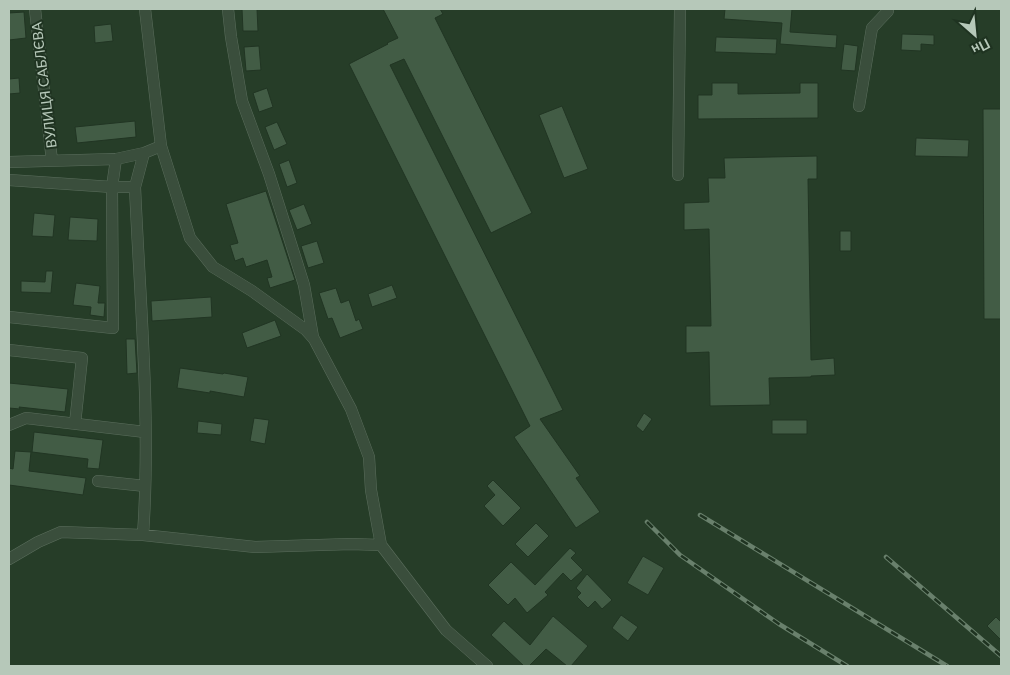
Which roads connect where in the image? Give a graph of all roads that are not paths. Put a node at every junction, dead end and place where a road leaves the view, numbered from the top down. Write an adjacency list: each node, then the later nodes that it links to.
1 (35, 9): 10 (street, ВУЛИЦЯ САБЛЄВА)
2 (145, 9): 7 (street)
3 (228, 9): 17 (street)
4 (680, 9): 12 (street)
5 (888, 9): 6 (street)
6 (859, 106)
7 (161, 146): 8 (street); 17 (street)
8 (144, 153): 9 (street); 15 (street)
9 (116, 159): 10 (street); 14 (street)
10 (52, 161): 11 (street)
11 (9, 162)
12 (678, 175)
13 (9, 180): 14 (street)
14 (112, 186): 15 (street); 16 (street)
15 (135, 187): 21 (street)
16 (9, 316)
17 (314, 339): 25 (street)
18 (9, 350): 19 (street)
19 (75, 424): 20 (street); 21 (street)
20 (9, 425)
21 (145, 432): 23 (street)
22 (98, 481): 23 (street)
23 (145, 486): 24 (street)
24 (143, 535): 25 (street); 26 (street)
25 (381, 545): 27 (street)
26 (9, 559)
27 (486, 666)

